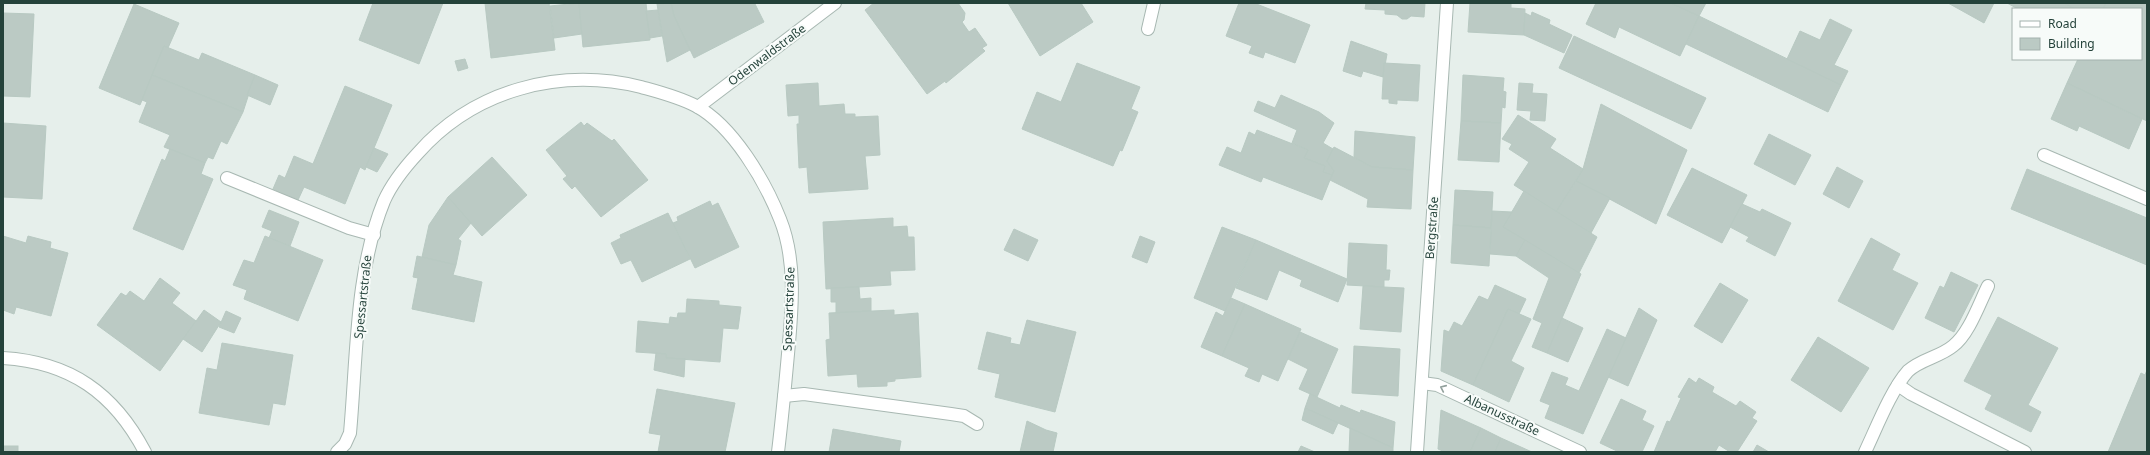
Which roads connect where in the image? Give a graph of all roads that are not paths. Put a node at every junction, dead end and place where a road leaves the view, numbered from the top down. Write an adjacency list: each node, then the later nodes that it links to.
1 (835, 3): 5 (street, Odenwaldstraße)
2 (1154, 3): 4 (street)
3 (1447, 3): 12 (street, Bergstraße)
4 (1148, 29)
5 (698, 107): 9 (street, Spessartstraße); 14 (street, Spessartstraße)
6 (2044, 155): 8 (street)
7 (227, 178): 9 (street)
8 (2147, 199)
9 (374, 235): 17 (street, Spessartstraße)
10 (1988, 286): 13 (street)
11 (3, 358): 16 (street)
12 (1422, 383): 19 (street, Bergstraße); 20 (street, Albanusstraße, one-way to 12)
13 (1898, 385): 21 (street); 22 (street)
14 (784, 396): 15 (street); 18 (street, Spessartstraße)
15 (977, 424)
16 (146, 452)
17 (337, 452)
18 (778, 452)
19 (1417, 452)
20 (1580, 452)
21 (1865, 452)
22 (2025, 452)

